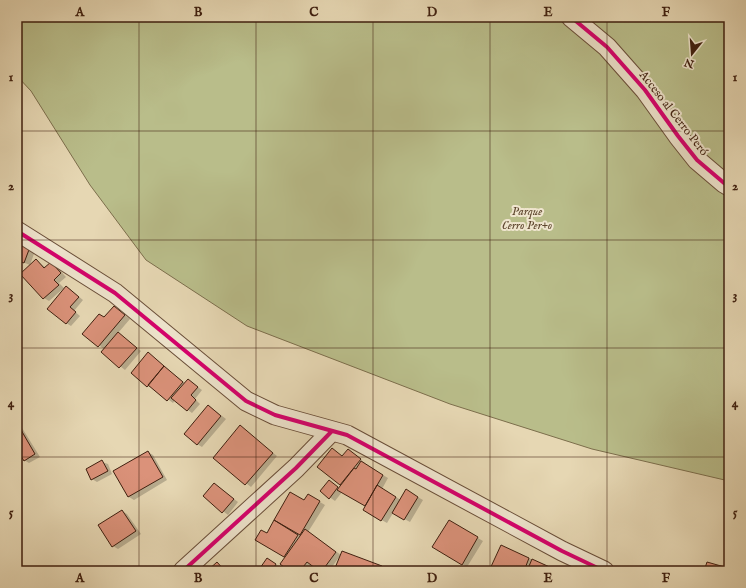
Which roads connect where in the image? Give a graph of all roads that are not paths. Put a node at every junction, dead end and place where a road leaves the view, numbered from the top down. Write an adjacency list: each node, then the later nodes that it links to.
1 (570, 17): 2 (street, Acceso al Cerro Peró)
2 (729, 186)
3 (17, 231): 4 (street)
4 (332, 431): 5 (street); 6 (street)
5 (184, 571)
6 (604, 571)

